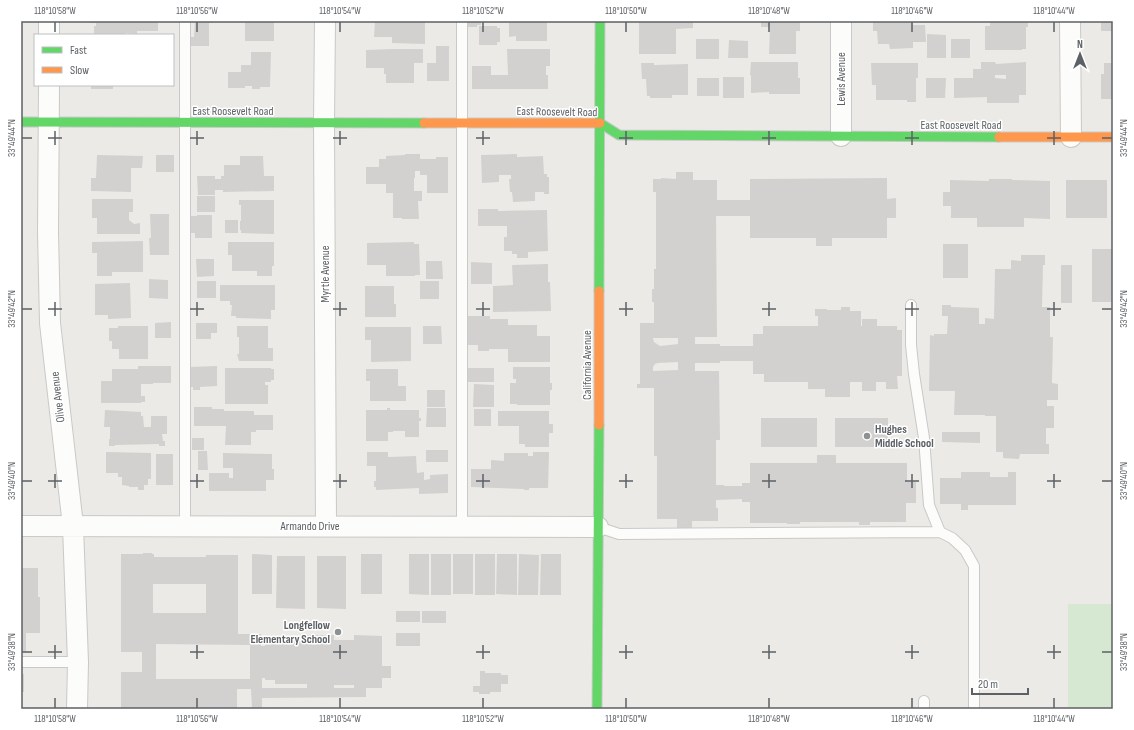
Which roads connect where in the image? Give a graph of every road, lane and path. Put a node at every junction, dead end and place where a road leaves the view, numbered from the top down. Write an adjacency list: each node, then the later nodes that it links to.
1 (49, 21): 8 (street)
2 (185, 21): 12 (lane)
3 (325, 21): 13 (street, Myrtle Avenue)
4 (462, 21): 14 (lane)
5 (600, 21): 15 (street, California Avenue)
6 (841, 21): 16 (street, Lewis Avenue)
7 (1070, 21): 17 (street)
8 (49, 34)
9 (49, 86): 11 (street, Olive Avenue)
10 (21, 122): 11 (street, East Roosevelt Road)
11 (49, 122): 12 (street, East Roosevelt Road); 21 (street, Olive Avenue)
12 (186, 122): 13 (street, East Roosevelt Road); 22 (lane)
13 (324, 122): 14 (street, East Roosevelt Road); 23 (street, Myrtle Avenue)
14 (462, 122): 15 (street, East Roosevelt Road); 24 (lane)
15 (600, 122): 16 (street, East Roosevelt Road); 25 (street, California Avenue)
16 (841, 136): 17 (street, East Roosevelt Road)
17 (1071, 137): 18 (street, East Roosevelt Road)
18 (1113, 137)
19 (911, 305): 26 (lane)
20 (21, 526): 21 (street, Armando Drive)
21 (73, 526): 22 (street, Armando Drive); 28 (street, Olive Avenue)
22 (185, 526): 23 (street, Armando Drive)
23 (326, 526): 24 (street, Armando Drive)
24 (462, 527): 25 (street, Armando Drive)
25 (598, 527): 26 (lane); 30 (street, California Avenue)
26 (940, 532): 31 (lane)
27 (21, 662): 28 (lane)
28 (78, 662): 29 (street, Olive Avenue)
29 (77, 709)
30 (596, 709)
31 (974, 709)

